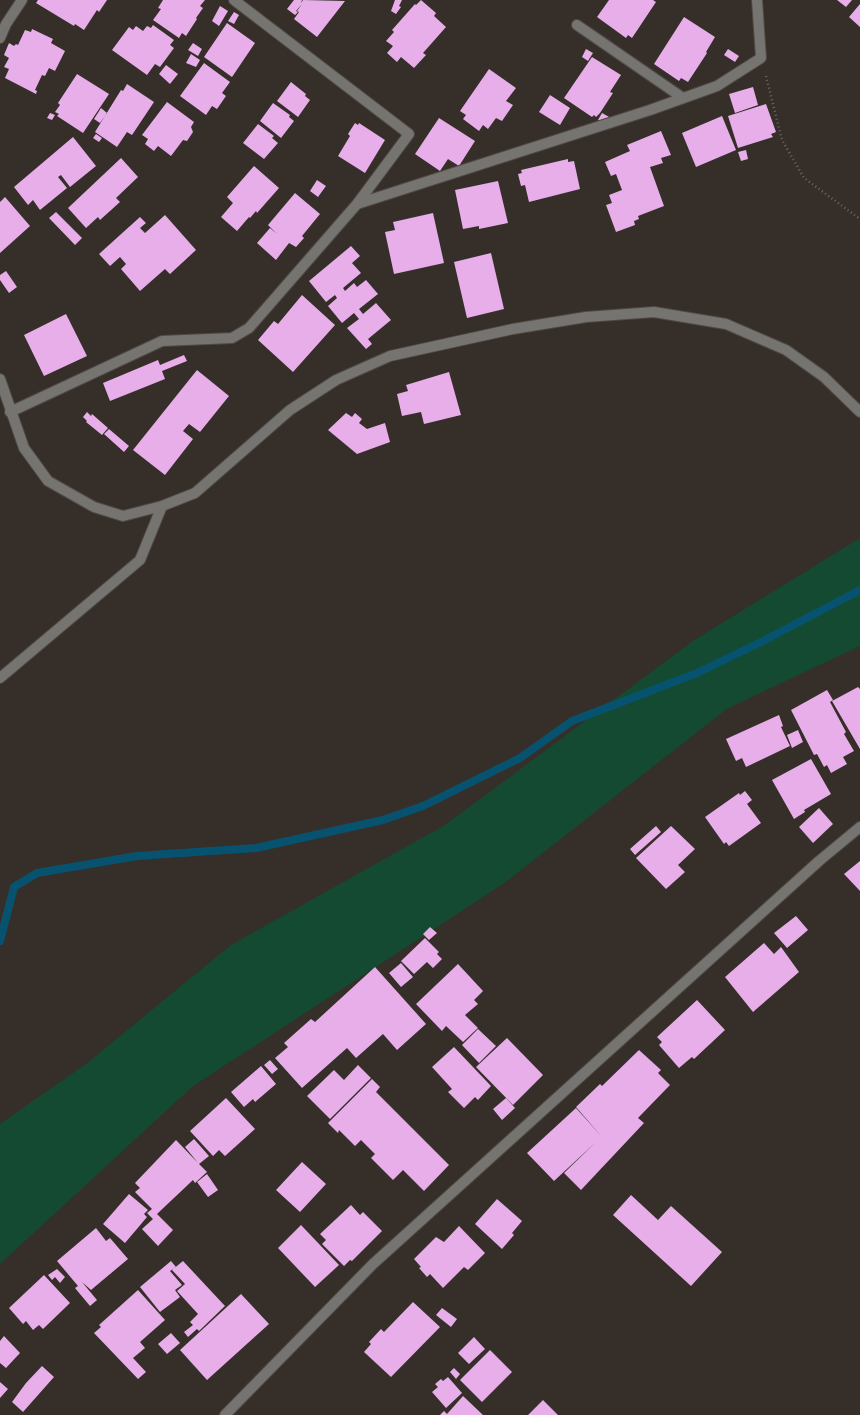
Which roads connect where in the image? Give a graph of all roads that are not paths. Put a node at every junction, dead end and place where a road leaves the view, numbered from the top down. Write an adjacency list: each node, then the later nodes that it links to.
1 (22, 0): 5 (street)
2 (234, 0): 7 (street)
3 (757, 0): 6 (street)
4 (577, 25): 6 (street)
5 (0, 38)
6 (683, 98): 7 (street)
7 (357, 204): 9 (street)
8 (0, 379): 9 (street)
9 (10, 412): 11 (street)
10 (860, 412): 11 (street)
11 (162, 506): 12 (street)
12 (0, 678)
13 (860, 827): 14 (street)
14 (225, 1415)

